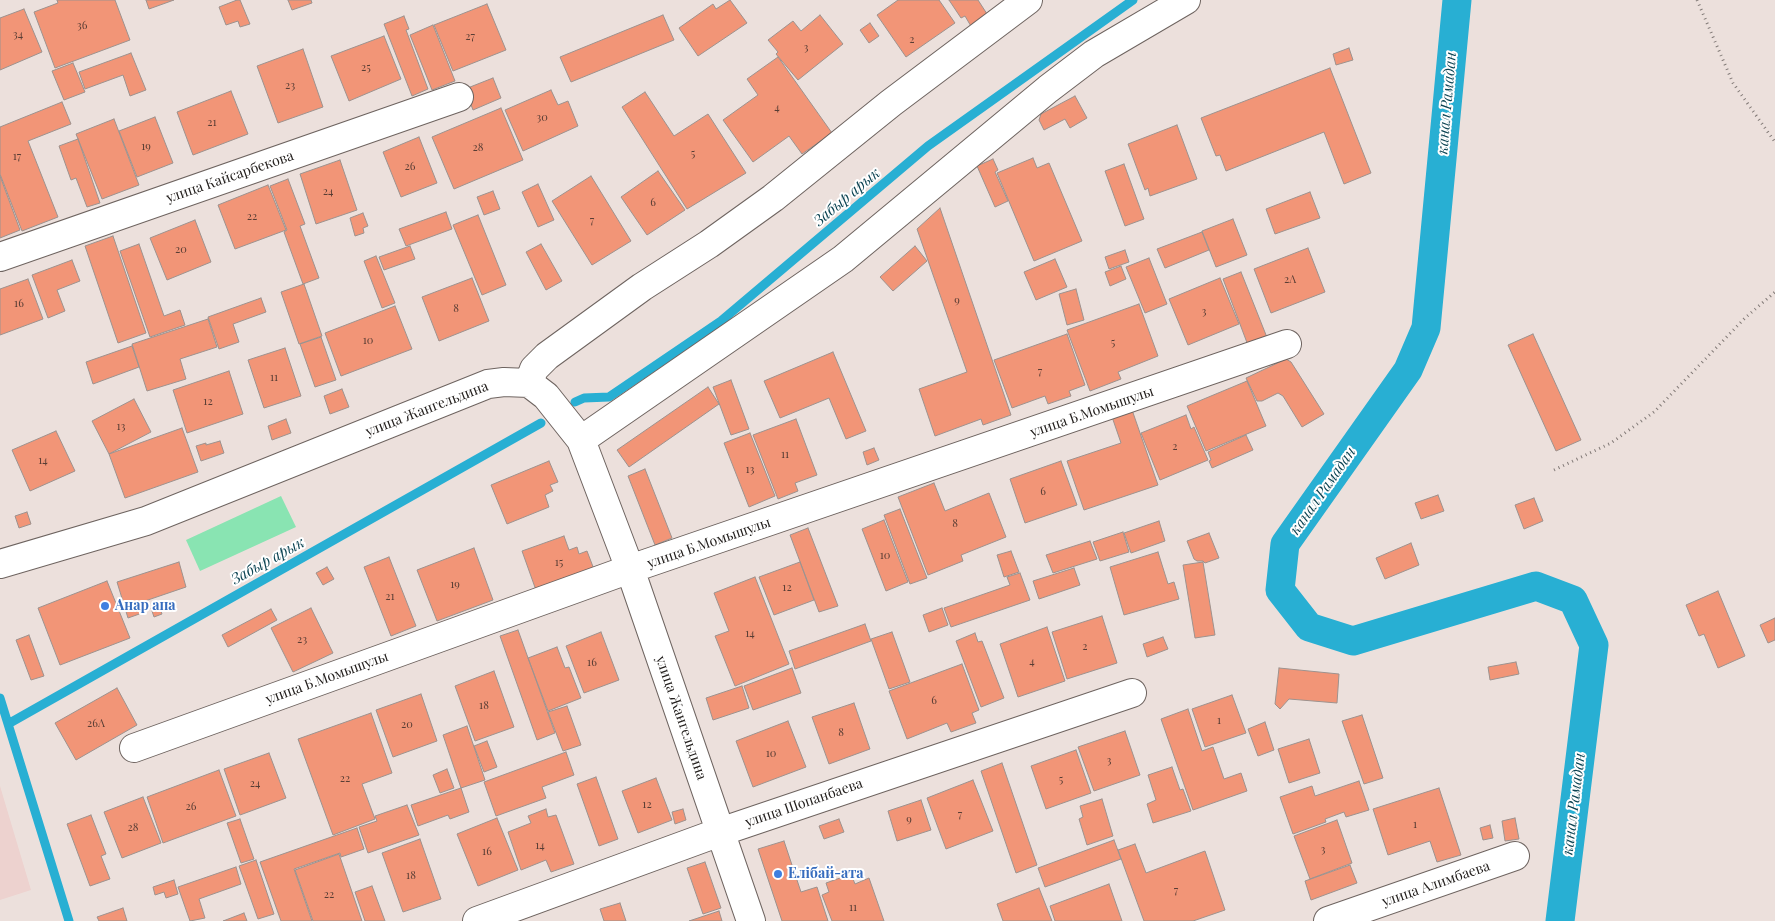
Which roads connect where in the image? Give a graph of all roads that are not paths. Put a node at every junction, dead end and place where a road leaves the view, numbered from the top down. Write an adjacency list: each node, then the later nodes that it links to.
1 (1028, 0): 6 (street)
2 (1186, 0): 7 (street)
3 (460, 97): 4 (street, улица Кайсарбекова)
4 (0, 257)
5 (1287, 344): 9 (street, улица Б.Момышулы)
6 (529, 383): 7 (street, улица Жангельдина); 8 (street, улица Жангельдина)
7 (581, 440): 9 (street, улица Жангельдина)
8 (0, 564)
9 (630, 569): 11 (street, улица Б.Момышулы); 12 (street, улица Жангельдина)
10 (1132, 693): 12 (street, улица Шопанбаева)
11 (134, 748)
12 (720, 832): 14 (street, улица Шопанбаева); 15 (street, улица Жангельдина)
13 (1515, 856): 16 (street, улица Алимбаева)
14 (477, 921)
15 (751, 921)
16 (1328, 921)

